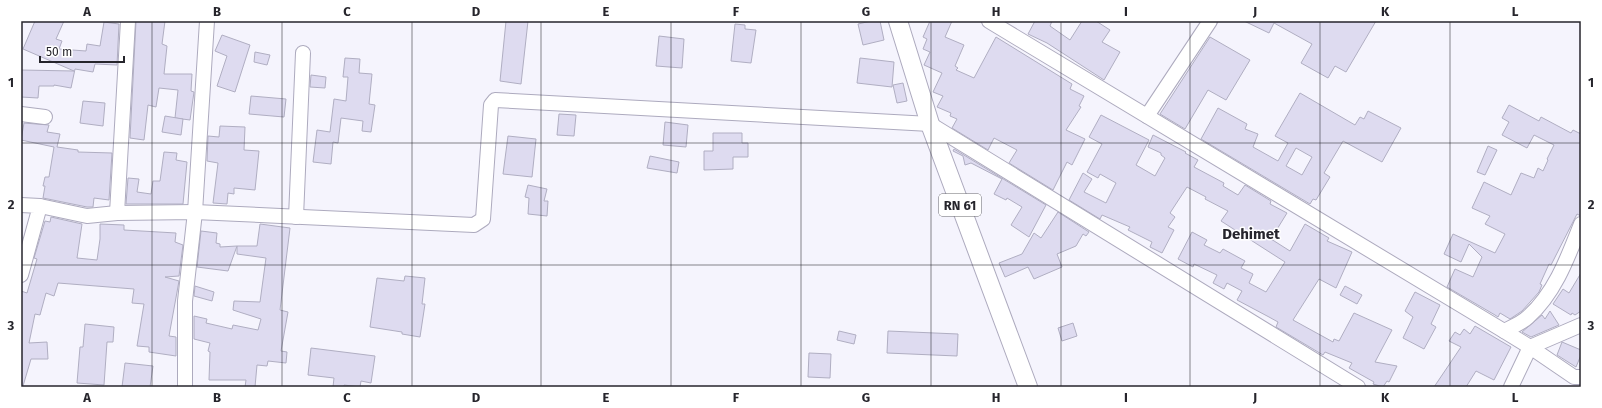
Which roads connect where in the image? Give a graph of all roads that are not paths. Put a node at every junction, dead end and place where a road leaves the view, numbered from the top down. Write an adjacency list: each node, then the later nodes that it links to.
1 (128, 21): 14 (street)
2 (207, 21): 13 (street)
3 (898, 21): 10 (main road, RN 61)
4 (989, 21): 9 (street)
5 (1210, 21): 9 (street)
6 (303, 53): 15 (street)
7 (21, 114): 8 (street)
8 (45, 116)
9 (1147, 116): 19 (street)
10 (930, 124): 15 (street); 23 (main road, RN 61); 24 (street)
11 (21, 204): 12 (street)
12 (40, 206): 14 (street); 17 (street)
13 (196, 212): 14 (street); 15 (street); 22 (street)
14 (117, 214)
15 (296, 217)
16 (1581, 224): 19 (street)
17 (21, 275)
18 (1578, 329): 20 (street)
19 (1504, 331): 20 (street)
20 (1530, 347): 21 (street); 25 (street)
21 (1581, 377)
22 (185, 387)
23 (1028, 387)
24 (1358, 387)
25 (1511, 387)

